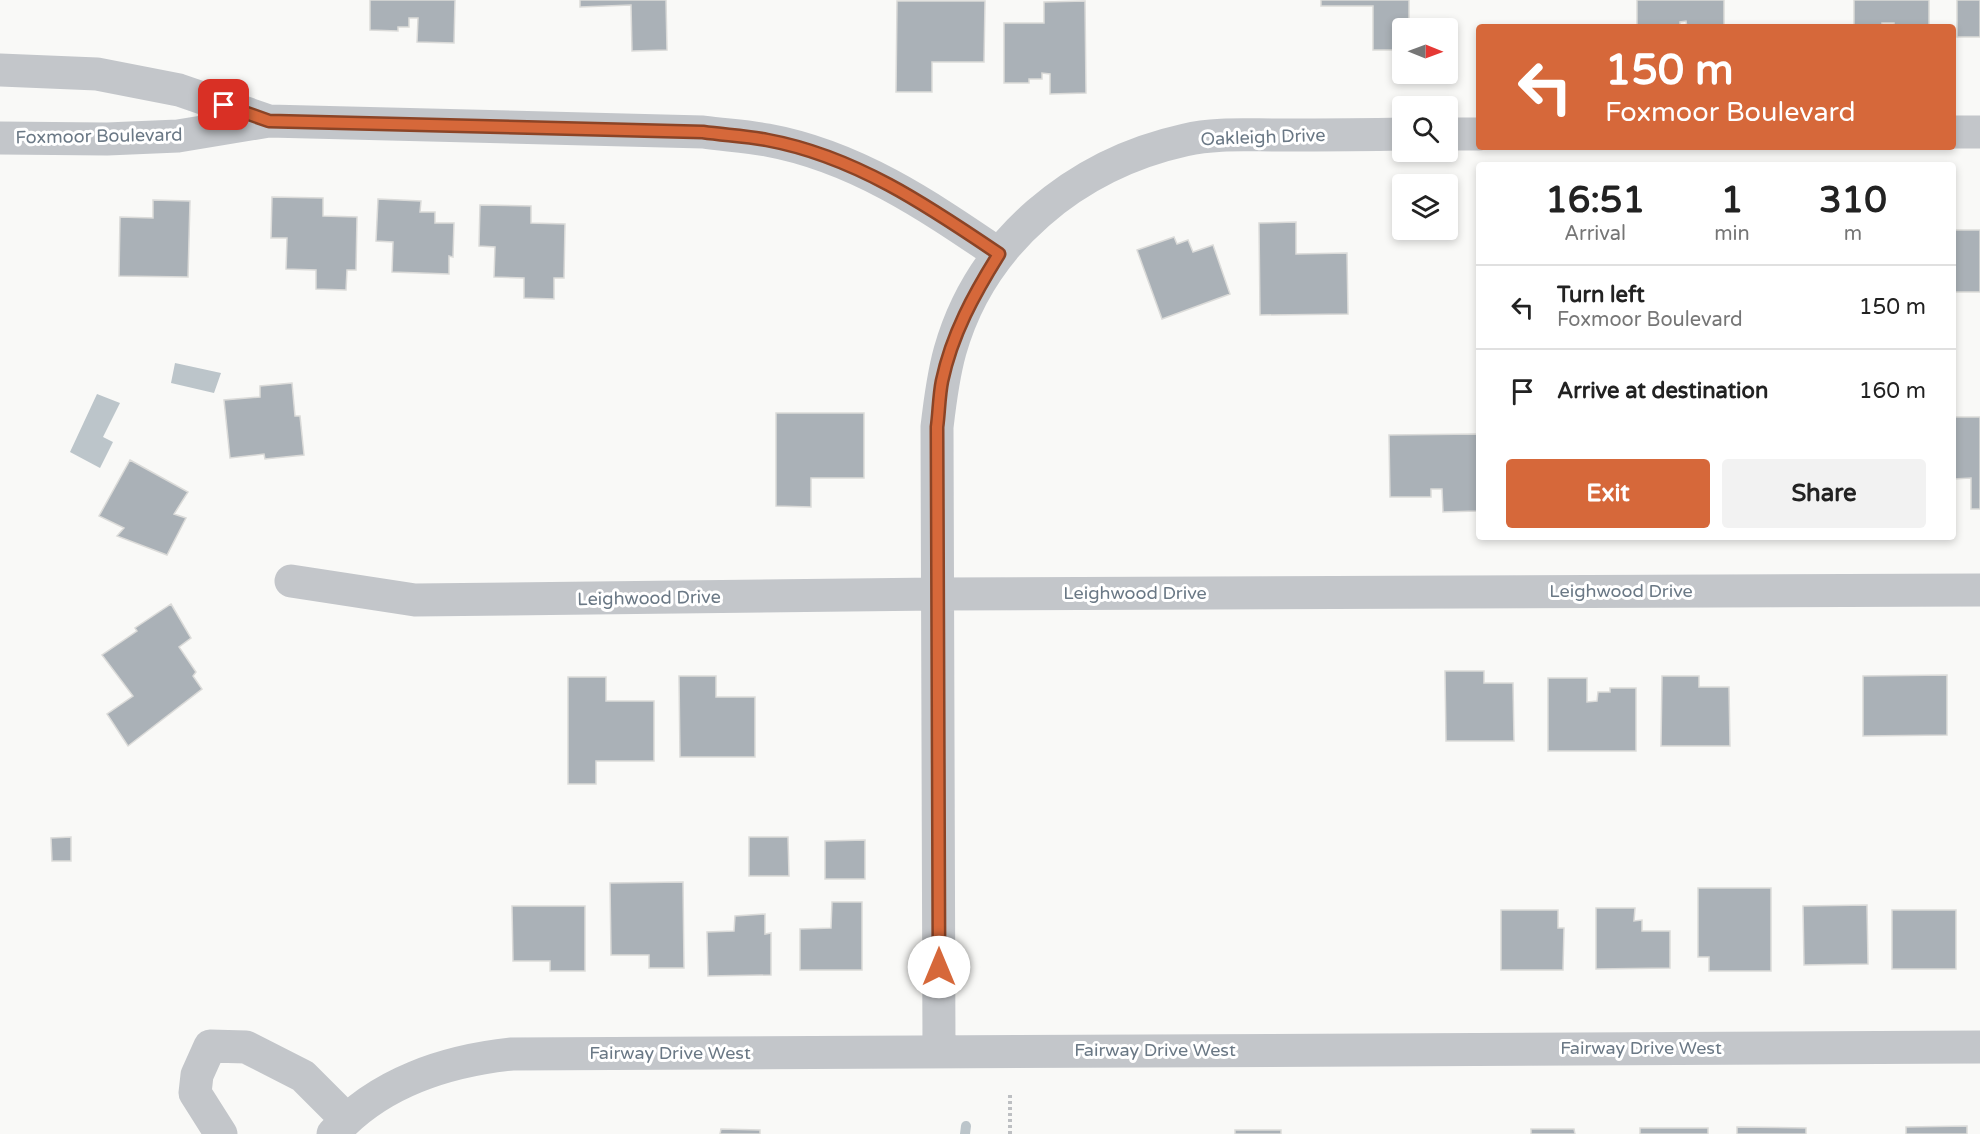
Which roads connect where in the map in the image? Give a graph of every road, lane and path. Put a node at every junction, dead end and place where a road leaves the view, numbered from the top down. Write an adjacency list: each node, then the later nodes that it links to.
1 (0, 70): 2 (street, Foxmoor Boulevard)
2 (269, 121): 8 (street, Foxmoor Boulevard); 9 (street, Foxmoor Boulevard)
3 (1956, 132): 4 (street)
4 (1980, 132)
5 (1392, 134): 9 (street, Oakleigh Drive)
6 (1458, 134): 7 (street)
7 (1476, 134)
8 (0, 138)
9 (999, 254): 12 (street, Oakleigh Drive)
10 (291, 581): 12 (street, Leighwood Drive)
11 (1980, 590): 12 (street, Leighwood Drive)
12 (937, 594): 14 (street, Oakleigh Drive)
13 (1980, 1047): 14 (street, Fairway Drive West)
14 (939, 1051): 16 (street, Fairway Drive West)
15 (1010, 1094): 18 (path)
16 (339, 1126): 17 (street)
17 (221, 1134)
18 (1010, 1134)

